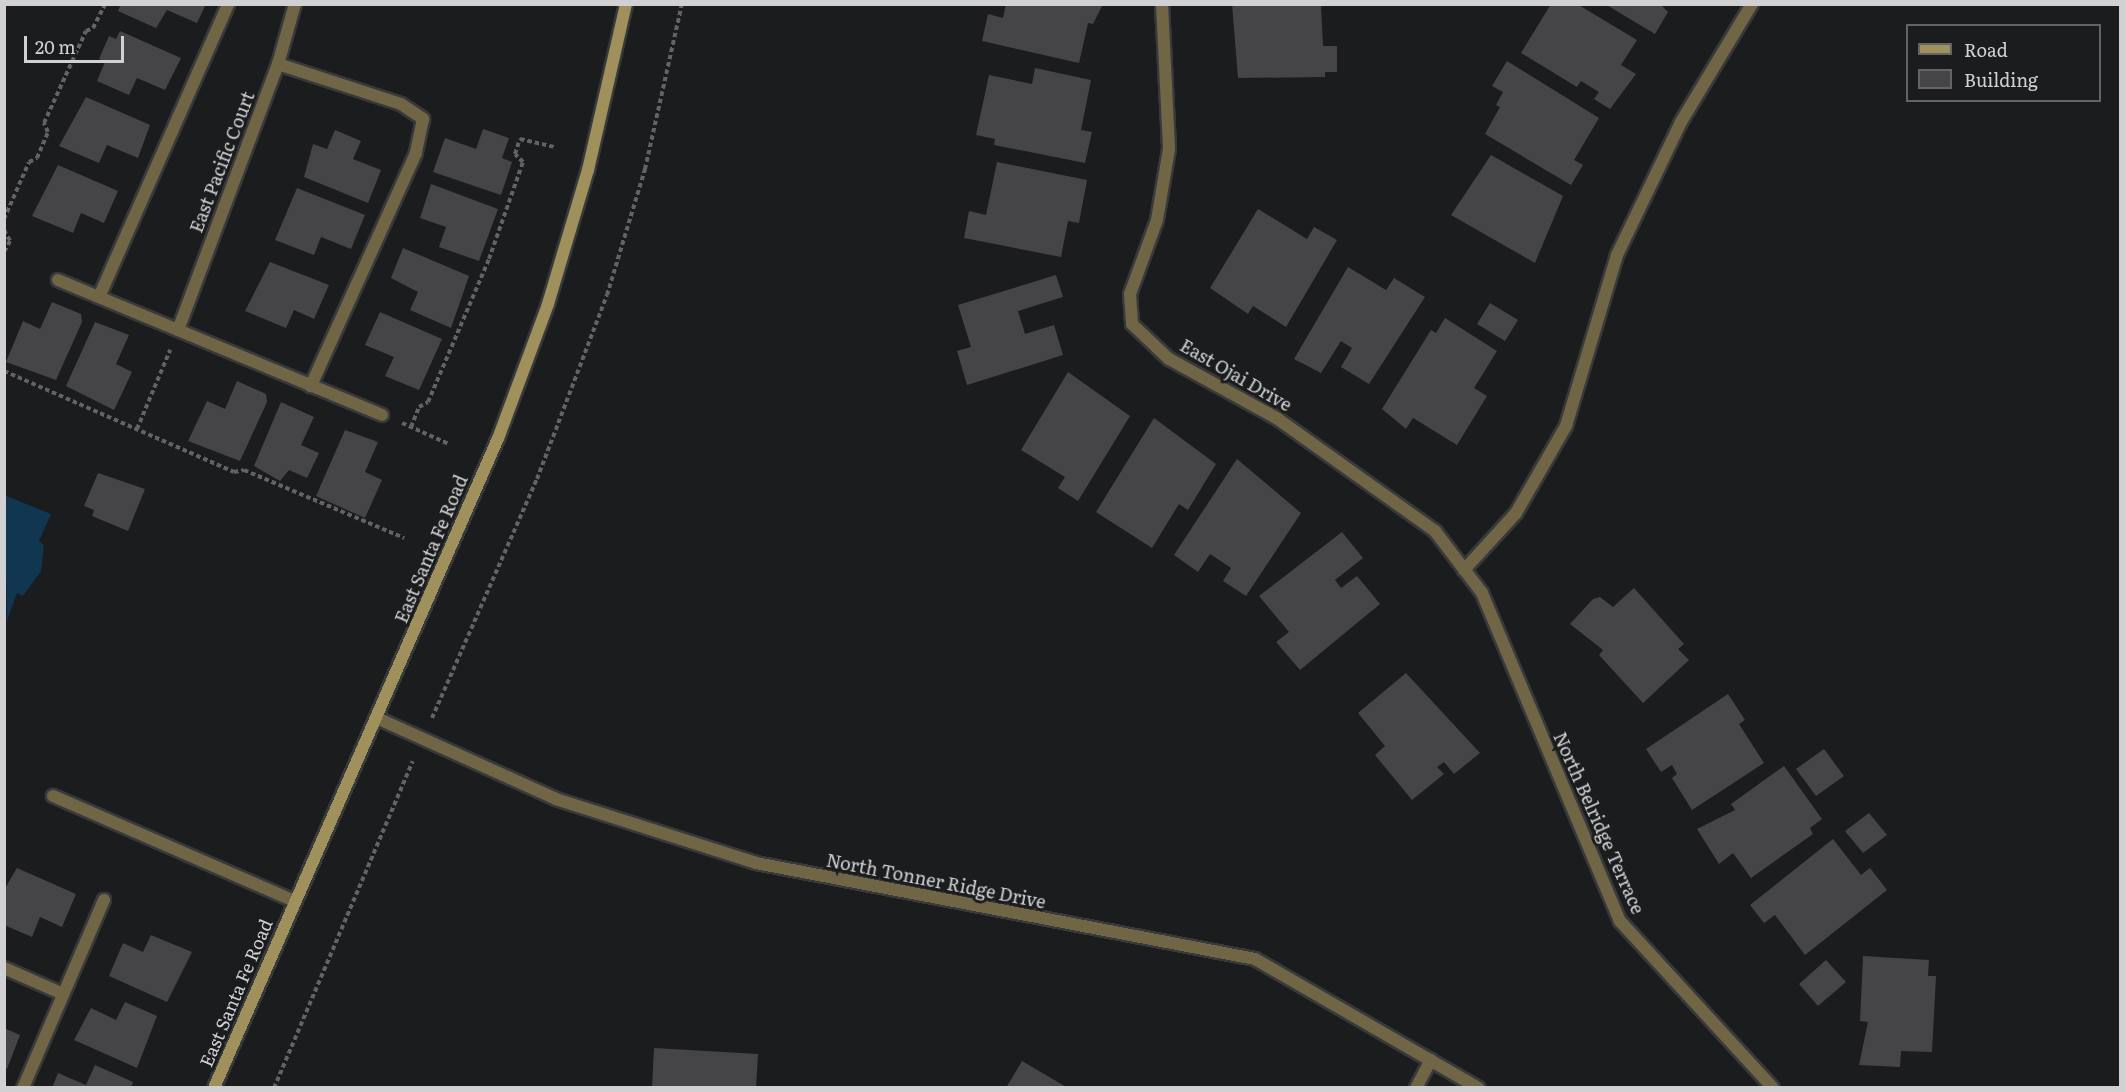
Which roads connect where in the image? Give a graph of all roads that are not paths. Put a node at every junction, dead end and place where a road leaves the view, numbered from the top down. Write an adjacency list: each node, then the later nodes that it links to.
1 (228, 4): 8 (street)
2 (295, 4): 6 (street, East Pacific Court)
3 (626, 4): 13 (street, East Santa Fe Road)
4 (1162, 4): 12 (street, East Ojai Drive)
5 (1752, 4): 12 (street)
6 (279, 64): 9 (street, East Pacific Court); 10 (street)
7 (58, 280): 8 (street)
8 (99, 297): 9 (street)
9 (178, 330): 10 (street)
10 (311, 386): 11 (street)
11 (382, 414)
12 (1464, 570): 24 (street, North Belridge Terrace)
13 (379, 719): 16 (street, East Santa Fe Road); 19 (street, North Tonner Ridge Drive)
14 (53, 796): 16 (street)
15 (104, 900): 18 (street)
16 (295, 901): 21 (street, East Santa Fe Road)
17 (4, 968): 18 (street)
18 (63, 994): 20 (street)
19 (1431, 1060): 22 (street); 23 (street, North Tonner Ridge Drive)
20 (23, 1088)
21 (214, 1088)
22 (1416, 1088)
23 (1478, 1088)
24 (1773, 1088)

